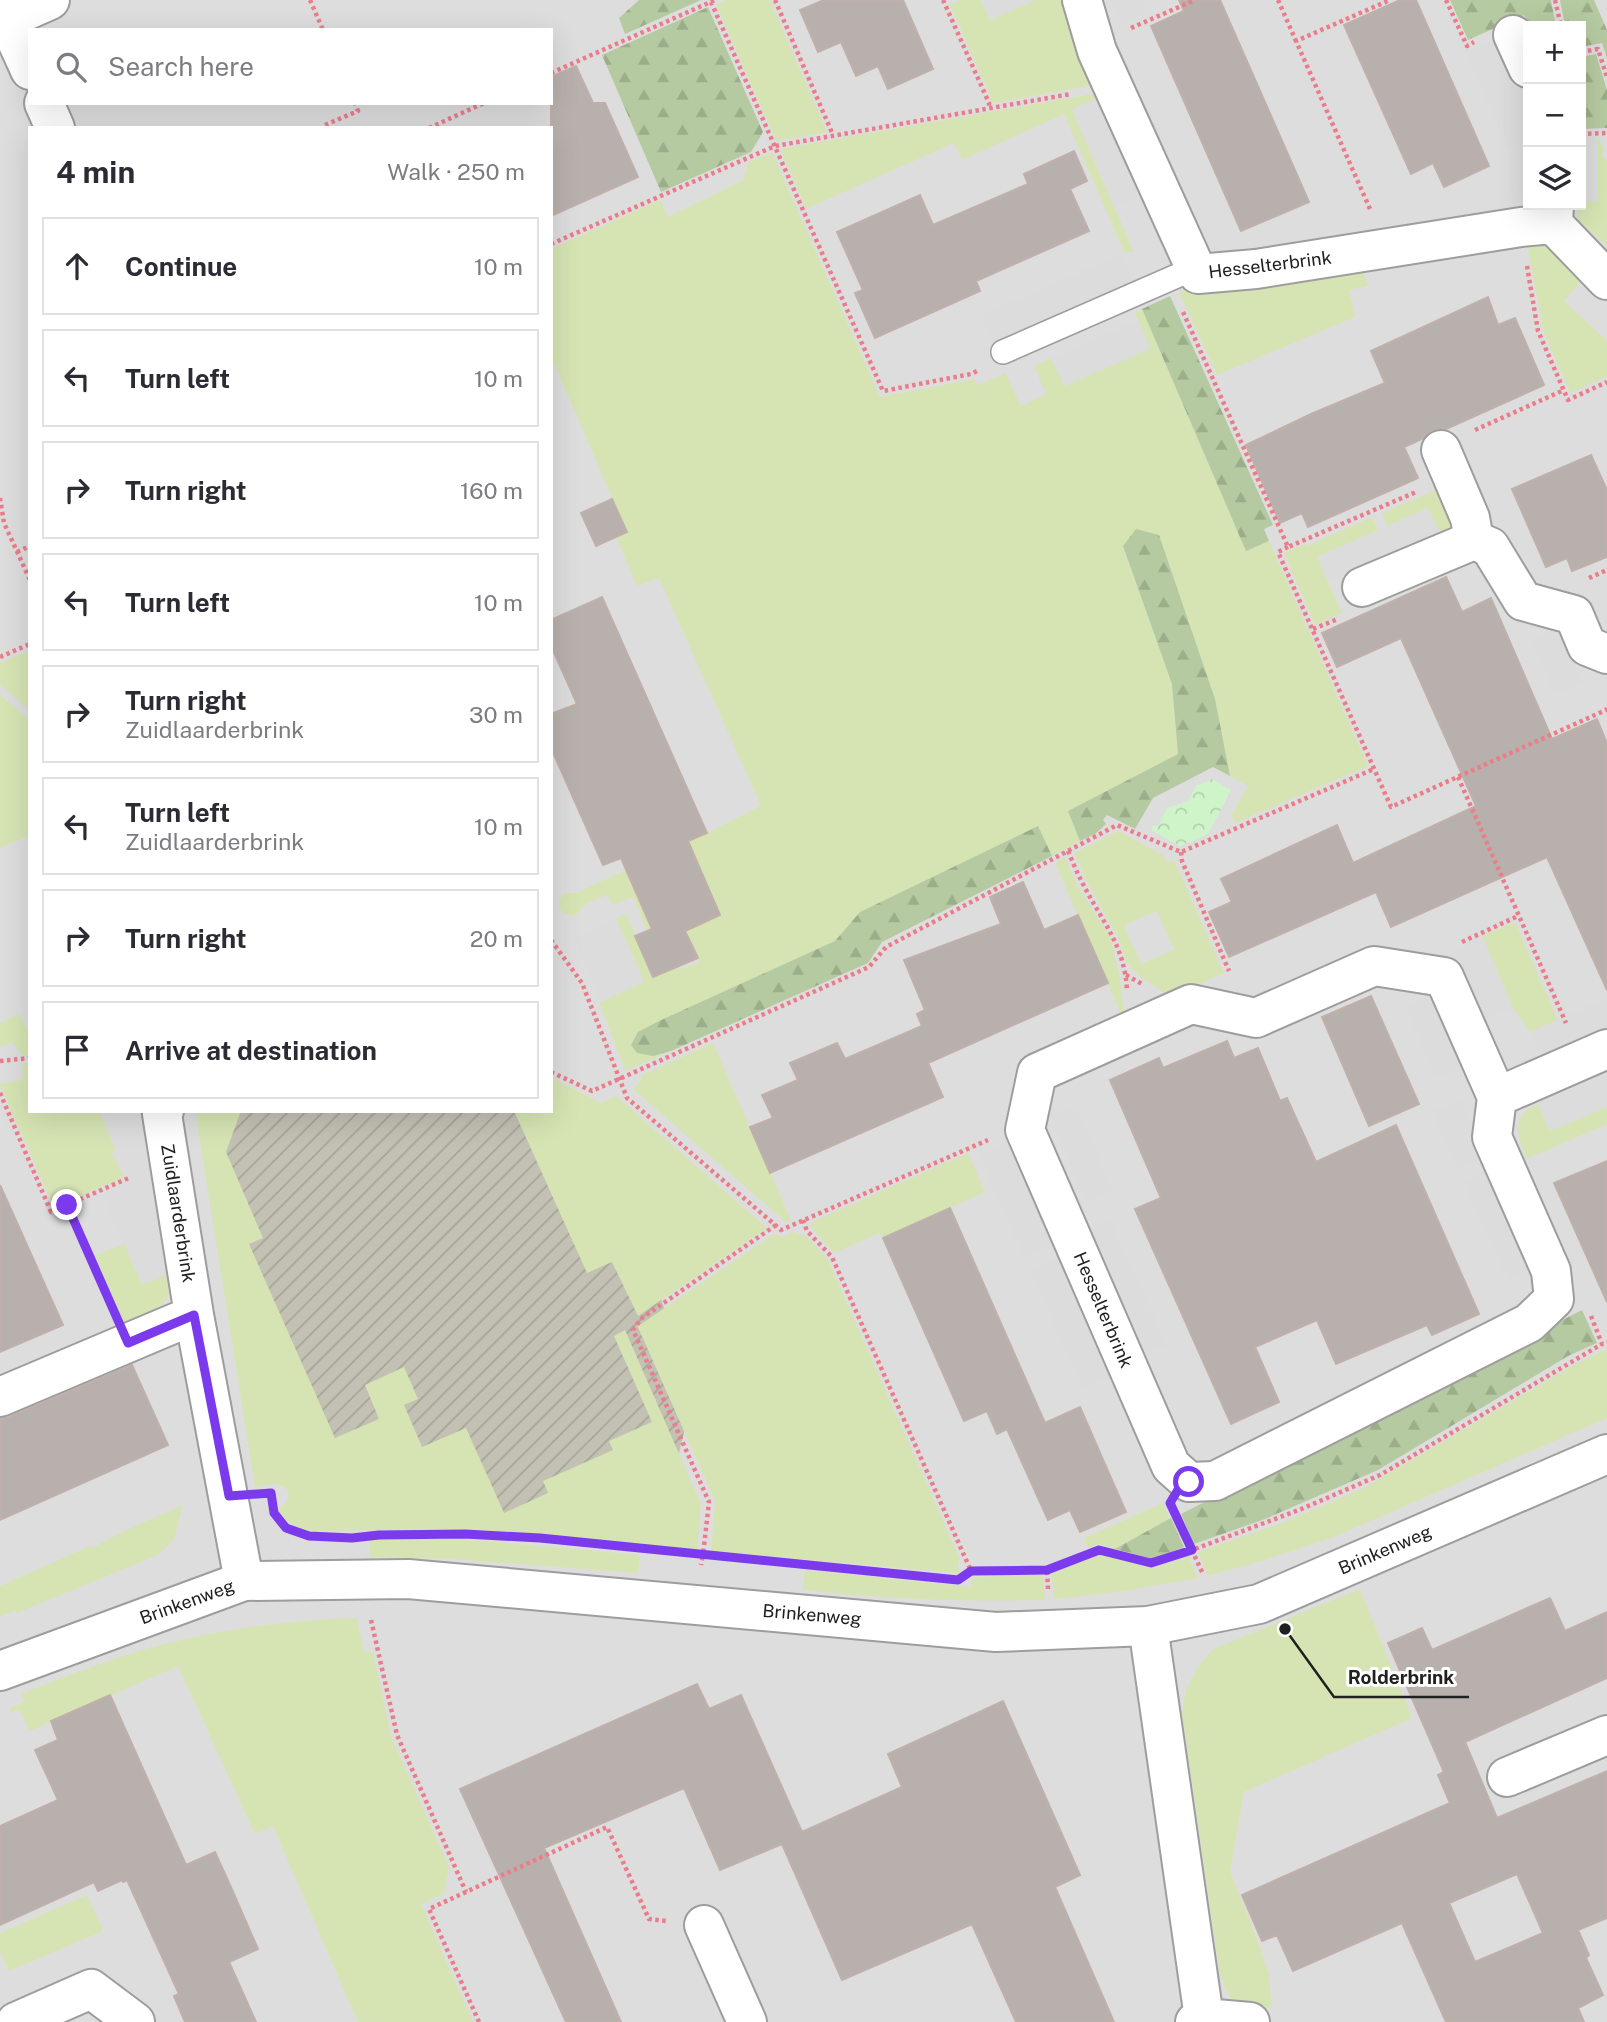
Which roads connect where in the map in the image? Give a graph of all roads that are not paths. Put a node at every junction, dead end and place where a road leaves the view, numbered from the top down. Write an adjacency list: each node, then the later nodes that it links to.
1 (50, 0): 3 (street)
2 (1082, 0): 8 (street, Hesselterbrink)
3 (4, 12): 4 (street)
4 (28, 66)
5 (45, 105): 6 (street)
6 (54, 126)
7 (1543, 218): 8 (street, Hesselterbrink); 9 (street)
8 (1182, 273): 10 (lane)
9 (1607, 279)
10 (1003, 352)
11 (1447, 463): 12 (street)
12 (1474, 540): 13 (street); 14 (street)
13 (1362, 587)
14 (1607, 654)
15 (1594, 1055): 16 (street)
16 (1497, 1097): 16 (street, Hesselterbrink)
17 (163, 1113): 18 (street, Zuidlaarderbrink)
18 (194, 1315): 19 (street); 21 (street, Zuidlaarderbrink)
19 (0, 1397)
20 (1607, 1454): 22 (street, Brinkenweg)
21 (244, 1581): 22 (street, Brinkenweg); 23 (street, Brinkenweg)
22 (1148, 1626): 27 (street)
23 (0, 1671)
24 (1607, 1735): 25 (street)
25 (1507, 1777)
26 (704, 1925): 30 (street)
27 (1200, 2020): 31 (street)
28 (16, 2022): 29 (street)
29 (135, 2022)
30 (747, 2022)
31 (1250, 2022)

